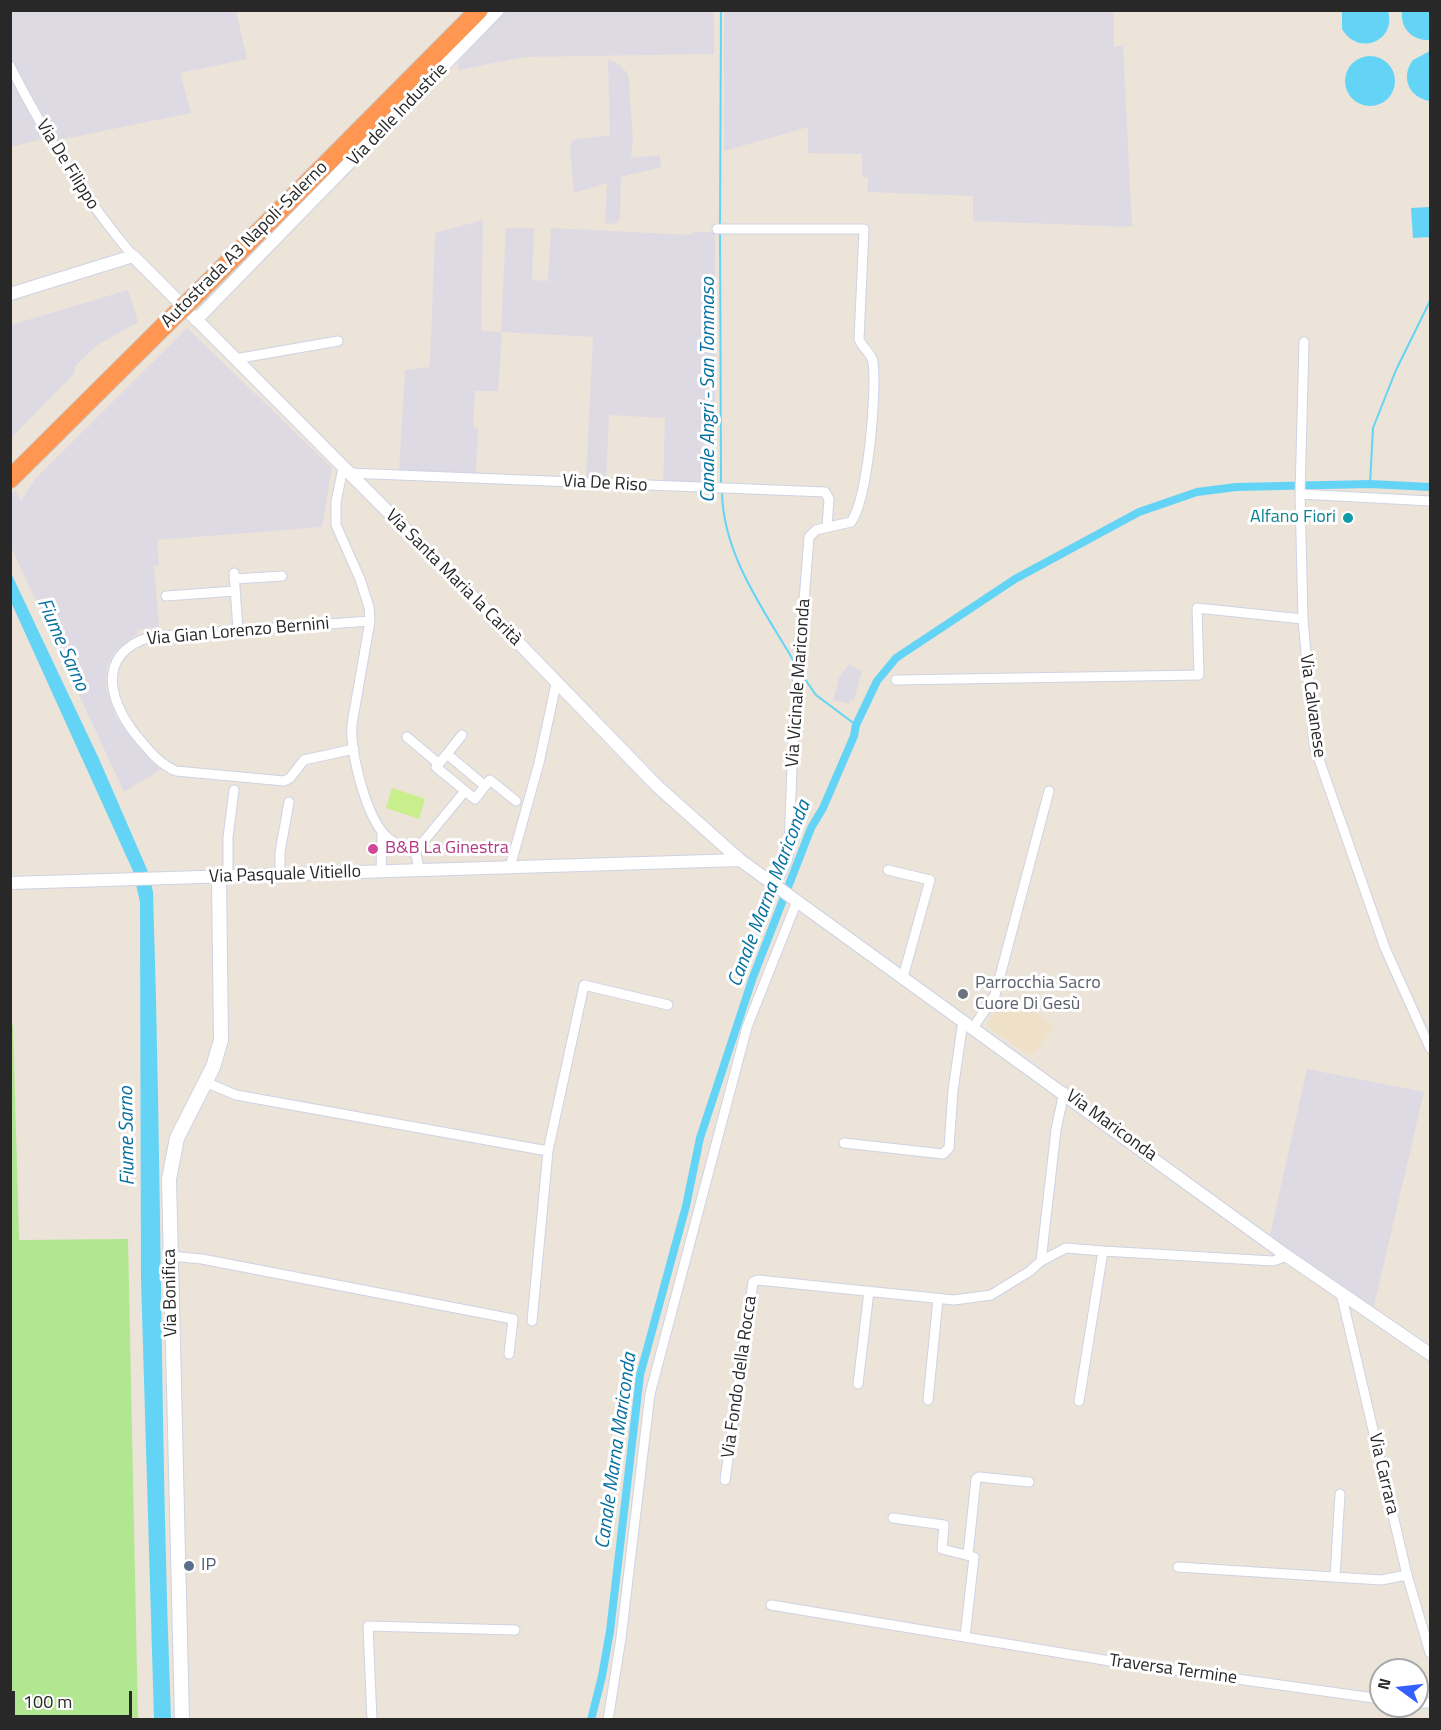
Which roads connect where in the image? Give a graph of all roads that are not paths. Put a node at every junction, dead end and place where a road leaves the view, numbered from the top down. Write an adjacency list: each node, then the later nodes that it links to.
1 (464, 10): 7 (highway, Autostrada A3 Napoli-Salerno)
2 (479, 10): 7 (highway, Autostrada A3 Napoli-Salerno)
3 (498, 10): 10 (street, Via delle Industrie)
4 (10, 66): 6 (street, Via De Filippo)
5 (721, 229): 19 (street)
6 (133, 256): 8 (street); 10 (street, Via Santa Maria la Carità)
7 (191, 292): 9 (highway, Autostrada A3 Napoli-Salerno, bridge)
8 (10, 294)
9 (170, 313): 14 (highway, Autostrada A3 Napoli-Salerno); 16 (highway, Autostrada A3 Napoli-Salerno)
10 (196, 320): 13 (street, Via Santa Maria la Carità)
11 (338, 341): 13 (street)
12 (1304, 342): 17 (street, Via Calvanese)
13 (235, 359): 15 (street, Via Santa Maria la Carità)
14 (10, 465)
15 (346, 471): 19 (street, Via De Riso); 24 (street); 27 (street, Via Santa Maria la Carità)
16 (10, 479)
17 (1300, 493): 18 (street); 23 (street, Via Calvanese)
18 (1431, 501)
19 (827, 527): 51 (street, Via Vicinale Mariconda)
20 (282, 576): 21 (street)
21 (235, 591): 22 (street); 25 (street)
22 (166, 596)
23 (1303, 619): 26 (street); 55 (street, Via Calvanese)
24 (370, 621): 25 (street, Via Gian Lorenzo Bernini); 30 (street)
25 (238, 630): 30 (street, Via Gian Lorenzo Bernini)
26 (896, 680)
27 (556, 684): 43 (street, Via Santa Maria la Carità); 44 (street)
28 (462, 735): 31 (street)
29 (407, 737): 32 (street)
30 (354, 749): 39 (street)
31 (447, 754): 32 (street); 33 (street)
32 (439, 764): 35 (street)
33 (485, 786): 35 (street); 37 (street)
34 (234, 790): 49 (street)
35 (465, 791): 41 (street)
36 (1049, 791): 54 (street)
37 (516, 801)
38 (289, 802): 48 (street)
39 (382, 833): 40 (street); 42 (street)
40 (399, 846): 41 (street); 42 (street)
41 (414, 853): 45 (street)
42 (382, 857): 47 (street)
43 (740, 860): 44 (street, Via Pasquale Vitiello); 51 (street, Via Santa Maria la Carità)
44 (510, 867): 45 (street, Via Pasquale Vitiello)
45 (418, 869): 47 (street, Via Pasquale Vitiello)
46 (888, 870): 52 (street)
47 (381, 871): 48 (street, Via Pasquale Vitiello)
48 (280, 875): 49 (street, Via Pasquale Vitiello)
49 (224, 878): 50 (street, Via Pasquale Vitiello); 56 (main road, Via Bonifica)
50 (10, 883)
51 (787, 893): 52 (street, Via Mariconda); 88 (street, Via Vicinale Mariconda)
52 (903, 977): 54 (street, Via Mariconda)
53 (668, 1005): 59 (street)
54 (968, 1025): 57 (street, Via Mariconda); 58 (street)
55 (1431, 1048)
56 (205, 1082): 59 (street); 61 (main road, Via Bonifica)
57 (1064, 1092): 62 (street, Via Mariconda); 63 (street)
58 (844, 1143)
59 (548, 1150): 67 (street)
60 (1103, 1251): 62 (street, Via Fondo della Rocca); 63 (street, Via Fondo della Rocca); 72 (street)
61 (170, 1256): 68 (street); 86 (main road, Via Bonifica)
62 (1287, 1256): 65 (street, Via Mariconda)
63 (1041, 1261): 66 (street, Via Fondo della Rocca)
64 (869, 1291): 66 (street, Via Fondo della Rocca); 70 (street); 73 (street, Via Fondo della Rocca)
65 (1341, 1293): 69 (street, Via Mariconda); 79 (street, Via Carrara)
66 (938, 1299): 71 (street)
67 (532, 1321)
68 (509, 1354)
69 (1431, 1354)
70 (858, 1384)
71 (928, 1401)
72 (1079, 1401)
73 (725, 1480)
74 (1029, 1482): 77 (street)
75 (1340, 1494): 80 (street)
76 (893, 1518): 77 (street)
77 (968, 1554): 83 (street)
78 (1178, 1568): 80 (street)
79 (1407, 1575): 80 (street); 84 (street, Via Carrara)
80 (1335, 1578)
81 (771, 1605): 83 (street, Traversa Termine)
82 (514, 1630): 87 (street)
83 (965, 1637): 85 (street, Traversa Termine)
84 (1431, 1653)
85 (1369, 1697)
86 (182, 1719)
87 (372, 1719)
88 (608, 1719)

